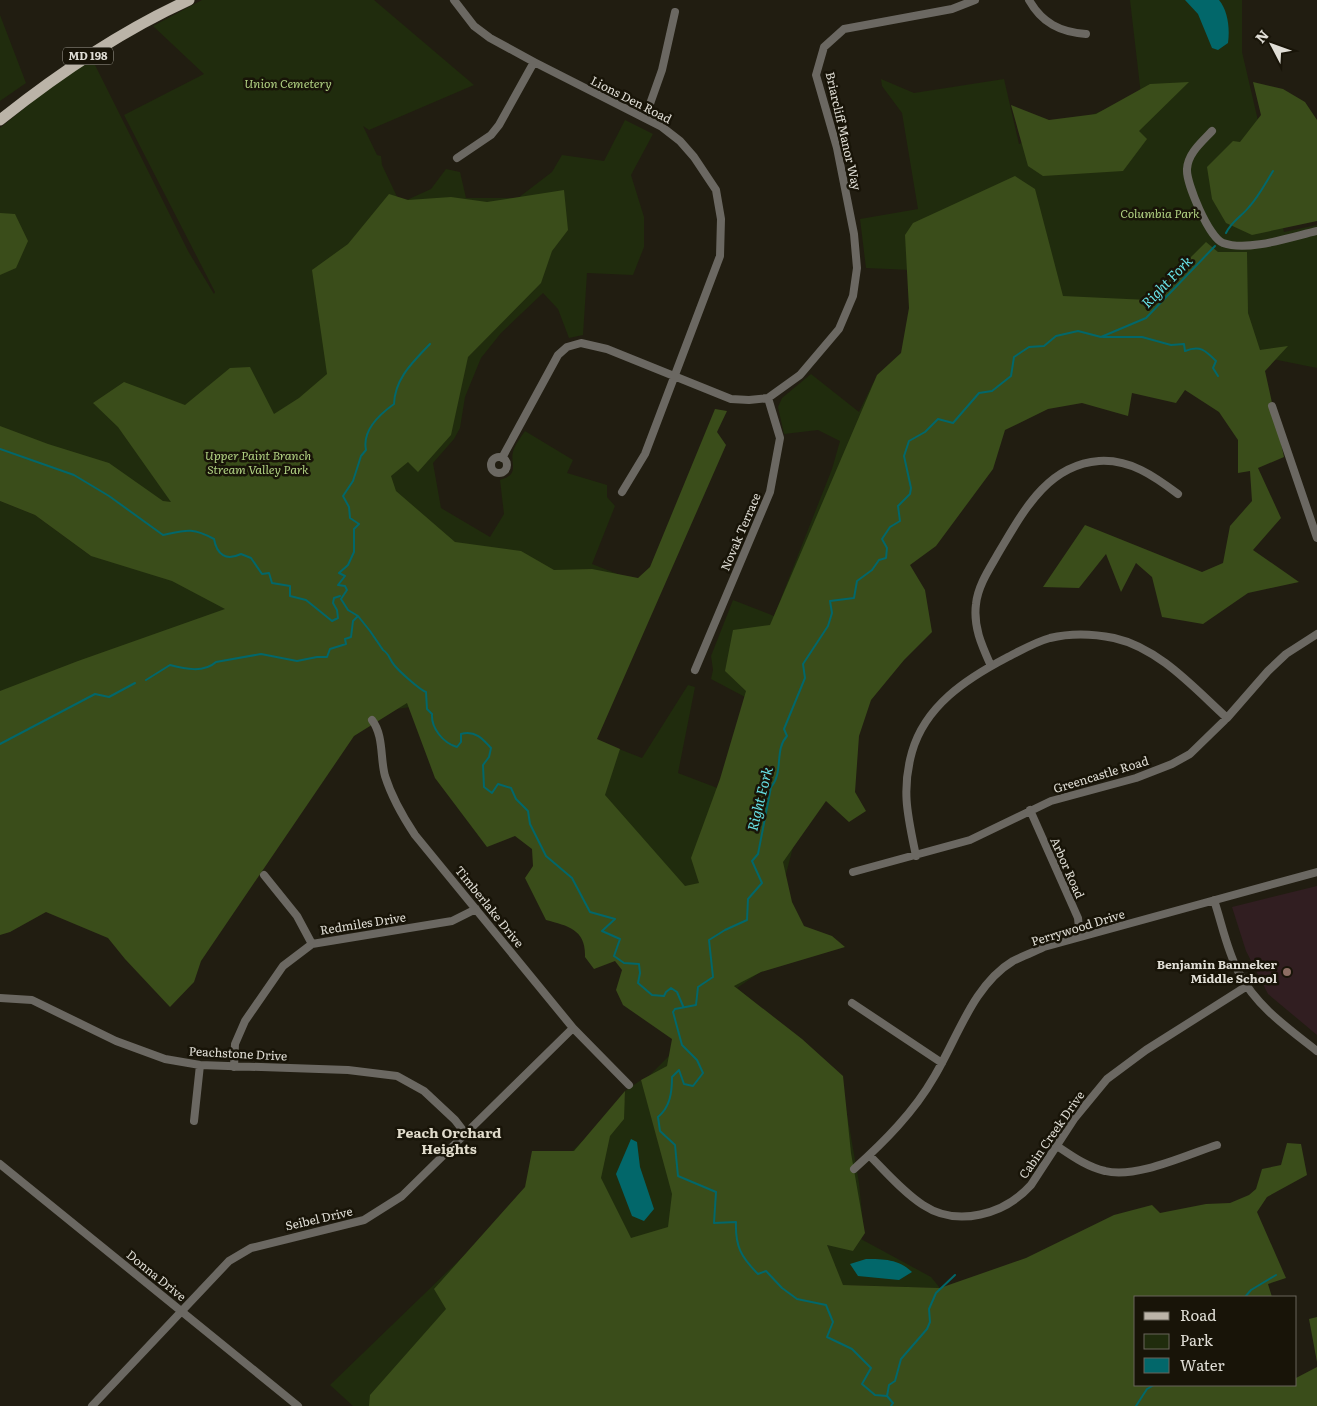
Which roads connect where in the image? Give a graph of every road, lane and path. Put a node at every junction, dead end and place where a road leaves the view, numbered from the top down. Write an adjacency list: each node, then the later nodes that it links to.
1 (454, 0): 7 (street, Lions Den Road)
2 (975, 0): 14 (street, Briarcliff Manor Way)
3 (1029, 0): 6 (street)
4 (185, 1): 9 (main road, MD 198)
5 (675, 12): 8 (street)
6 (1086, 34)
7 (534, 62): 8 (street, Lions Den Road); 11 (street)
8 (645, 118): 13 (street, Lions Den Road)
9 (0, 120)
10 (1212, 131): 12 (street)
11 (457, 158)
12 (1317, 231)
13 (675, 377): 14 (street); 16 (street); 17 (street, Lions Den Road)
14 (768, 398): 22 (street, Novak Terrace)
15 (1272, 406): 19 (street)
16 (502, 458)
17 (622, 492)
18 (1178, 494): 21 (street)
19 (1317, 538)
20 (1317, 634): 23 (street, Greencastle Road)
21 (991, 666): 23 (street); 26 (street)
22 (695, 670)
23 (1227, 718): 25 (street, Greencastle Road)
24 (372, 720): 31 (street, Timberlake Drive)
25 (1030, 810): 26 (street, Greencastle Road); 32 (street, Arbor Road)
26 (916, 856): 27 (street, Greencastle Road)
27 (853, 872)
28 (1317, 872): 30 (street, Perrywood Drive)
29 (264, 875): 33 (street)
30 (1214, 900): 32 (street, Perrywood Drive); 34 (street)
31 (476, 909): 33 (street, Redmiles Drive); 37 (street, Timberlake Drive)
32 (1080, 937): 39 (street, Perrywood Drive)
33 (312, 944): 41 (street, Redmiles Drive)
34 (1246, 986): 38 (street); 46 (street, Cabin Creek Drive)
35 (0, 998): 40 (street, Peachstone Drive)
36 (852, 1003): 39 (street)
37 (573, 1028): 42 (street, Timberlake Drive); 44 (street, Seibel Drive)
38 (1317, 1051)
39 (942, 1063): 47 (street, Perrywood Drive)
40 (200, 1065): 41 (street, Peachstone Drive); 43 (street)
41 (234, 1067): 44 (street, Peachstone Drive)
42 (629, 1085)
43 (194, 1121)
44 (466, 1133): 50 (street, Seibel Drive)
45 (1217, 1145): 46 (street)
46 (1057, 1146): 47 (street, Cabin Creek Drive)
47 (870, 1155): 49 (street, Perrywood Drive)
48 (0, 1164): 50 (street, Donna Drive)
49 (854, 1169)
50 (182, 1311): 51 (street, Seibel Drive); 52 (street, Donna Drive)
51 (92, 1406)
52 (298, 1406)

